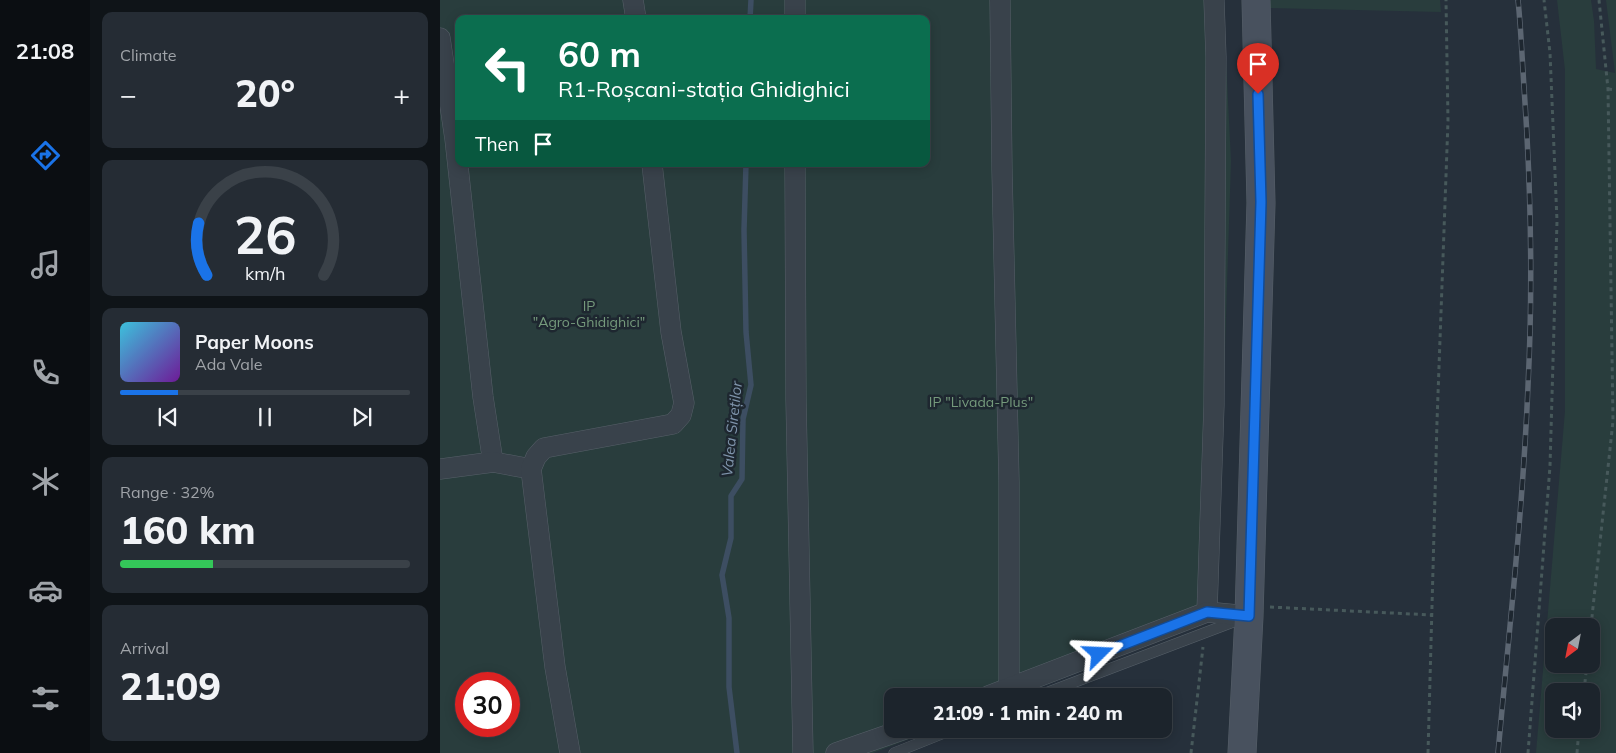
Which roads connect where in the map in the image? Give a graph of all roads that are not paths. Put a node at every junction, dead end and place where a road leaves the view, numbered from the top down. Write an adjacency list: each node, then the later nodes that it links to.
1 (633, 0): 6 (street)
2 (795, 0): 7 (street)
3 (1000, 0): 18 (street)
4 (1214, 0): 17 (street)
5 (1256, 0): 16 (street)
6 (635, 15)
7 (795, 15)
8 (440, 38): 9 (street)
9 (455, 139)
10 (458, 167): 13 (street)
11 (652, 167): 15 (street)
12 (795, 167): 23 (street)
13 (493, 462): 14 (street); 15 (street)
14 (440, 469)
15 (531, 469): 22 (street)
16 (1249, 611): 17 (street); 19 (lane); 26 (street)
17 (1207, 612): 18 (street)
18 (1009, 688)
19 (1059, 688)
20 (884, 736): 24 (street)
21 (932, 738): 25 (lane)
22 (570, 753)
23 (804, 753)
24 (836, 753)
25 (894, 753)
26 (1242, 753)

